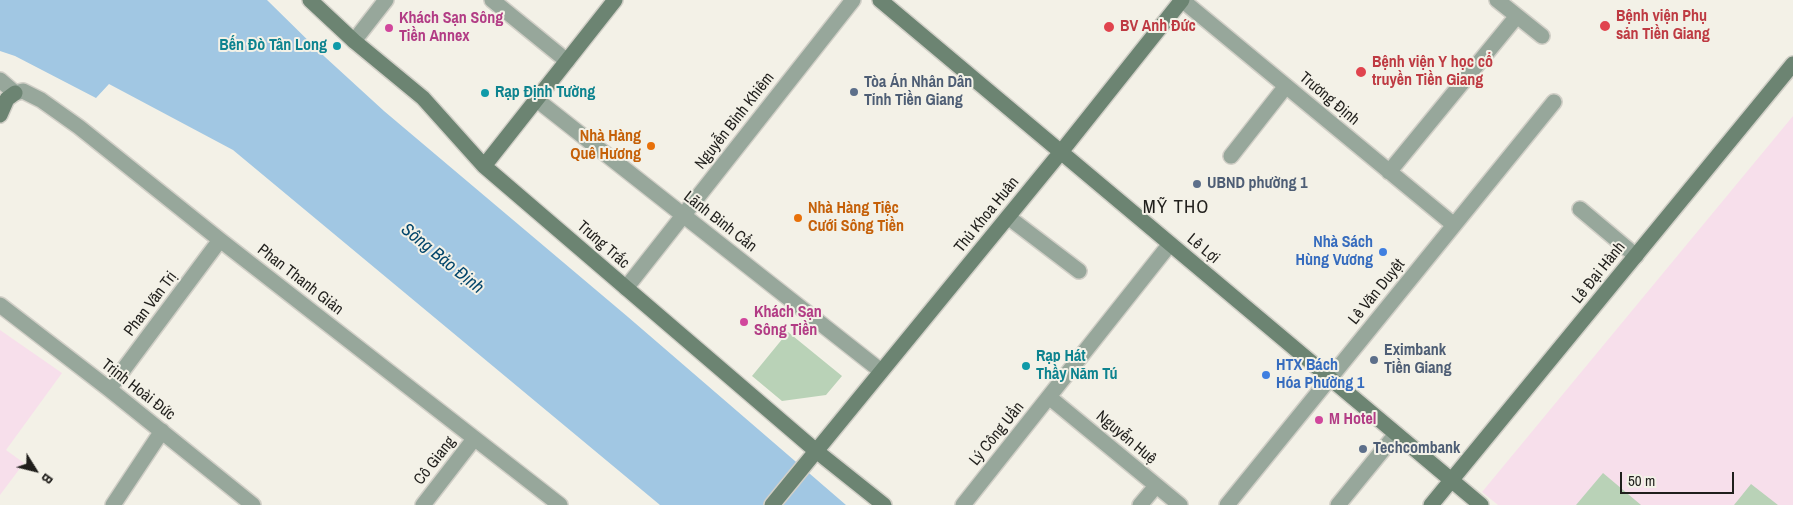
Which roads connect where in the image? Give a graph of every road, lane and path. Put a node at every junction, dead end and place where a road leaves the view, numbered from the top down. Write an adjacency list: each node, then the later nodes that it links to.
1 (310, 0): 11 (street, Trưng Trắc)
2 (386, 0): 11 (street)
3 (492, 0): 12 (street)
4 (615, 0): 12 (street)
5 (853, 0): 25 (street, Nguyễn Bỉnh Khiêm)
6 (880, 0): 20 (street, Lê Lợi)
7 (1182, 0): 15 (street, Trương Định); 20 (street, Thủ Khoa Huân)
8 (1497, 0): 9 (street)
9 (1517, 16): 10 (street); 23 (street)
10 (1542, 36)
11 (354, 41): 22 (street, Trưng Trắc)
12 (567, 61): 17 (street)
13 (1793, 64): 30 (street, Lê Đại Hành)
14 (0, 80): 16 (street)
15 (1286, 86): 21 (street); 23 (street, Trương Định)
16 (15, 93): 19 (street); 28 (street, Phan Thanh Giản)
17 (537, 100): 22 (street); 25 (street, Lãnh Binh Cẩn)
18 (1554, 102): 27 (street, Lê Văn Duyệt)
19 (0, 115)
20 (1061, 152): 26 (street, Thủ Khoa Huân); 29 (street, Lê Lợi)
21 (1231, 156)
22 (484, 166): 32 (street, Trưng Trắc)
23 (1390, 172): 27 (street, Trương Định)
24 (1580, 209): 30 (street)
25 (683, 215): 32 (street, Nguyễn Bỉnh Khiêm); 34 (street, Lãnh Binh Cẩn)
26 (1008, 217): 31 (street); 34 (street, Thủ Khoa Huân)
27 (1454, 225): 35 (street, Lê Văn Duyệt)
28 (220, 240): 36 (street, Phan Văn Trị); 40 (street, Phan Thanh Giản)
29 (1170, 244): 35 (street, Lê Lợi); 37 (street, Lý Công Uẩn)
30 (1636, 256): 42 (street, Lê Đại Hành)
31 (1079, 271)
32 (626, 288): 41 (street, Trưng Trắc)
33 (0, 305): 36 (street, Trịnh Hoài Đức)
34 (881, 371): 41 (street, Thủ Khoa Huân)
35 (1330, 378): 39 (street, Lê Lợi); 53 (street, Lê Văn Duyệt)
36 (109, 389): 38 (street, Trịnh Hoài Đức)
37 (1049, 397): 43 (street, Nguyễn Huệ); 50 (street, Lý Công Uẩn)
38 (162, 431): 44 (street); 45 (street, Trịnh Hoài Đức)
39 (1396, 434): 42 (street, Lê Lợi); 54 (street)
40 (474, 439): 46 (street, Cô Giang); 47 (street, Phan Thanh Giản)
41 (811, 455): 48 (street, Thủ Khoa Huân); 49 (street, Trưng Trắc)
42 (1451, 480): 55 (street, Lê Đại Hành); 56 (street, Lê Lợi)
43 (1156, 486): 51 (street); 52 (street, Nguyễn Huệ)
44 (113, 505)
45 (253, 505)
46 (423, 505)
47 (560, 505)
48 (772, 505)
49 (884, 505)
50 (963, 505)
51 (1140, 505)
52 (1180, 505)
53 (1227, 505)
54 (1338, 505)
55 (1432, 505)
56 (1480, 505)

